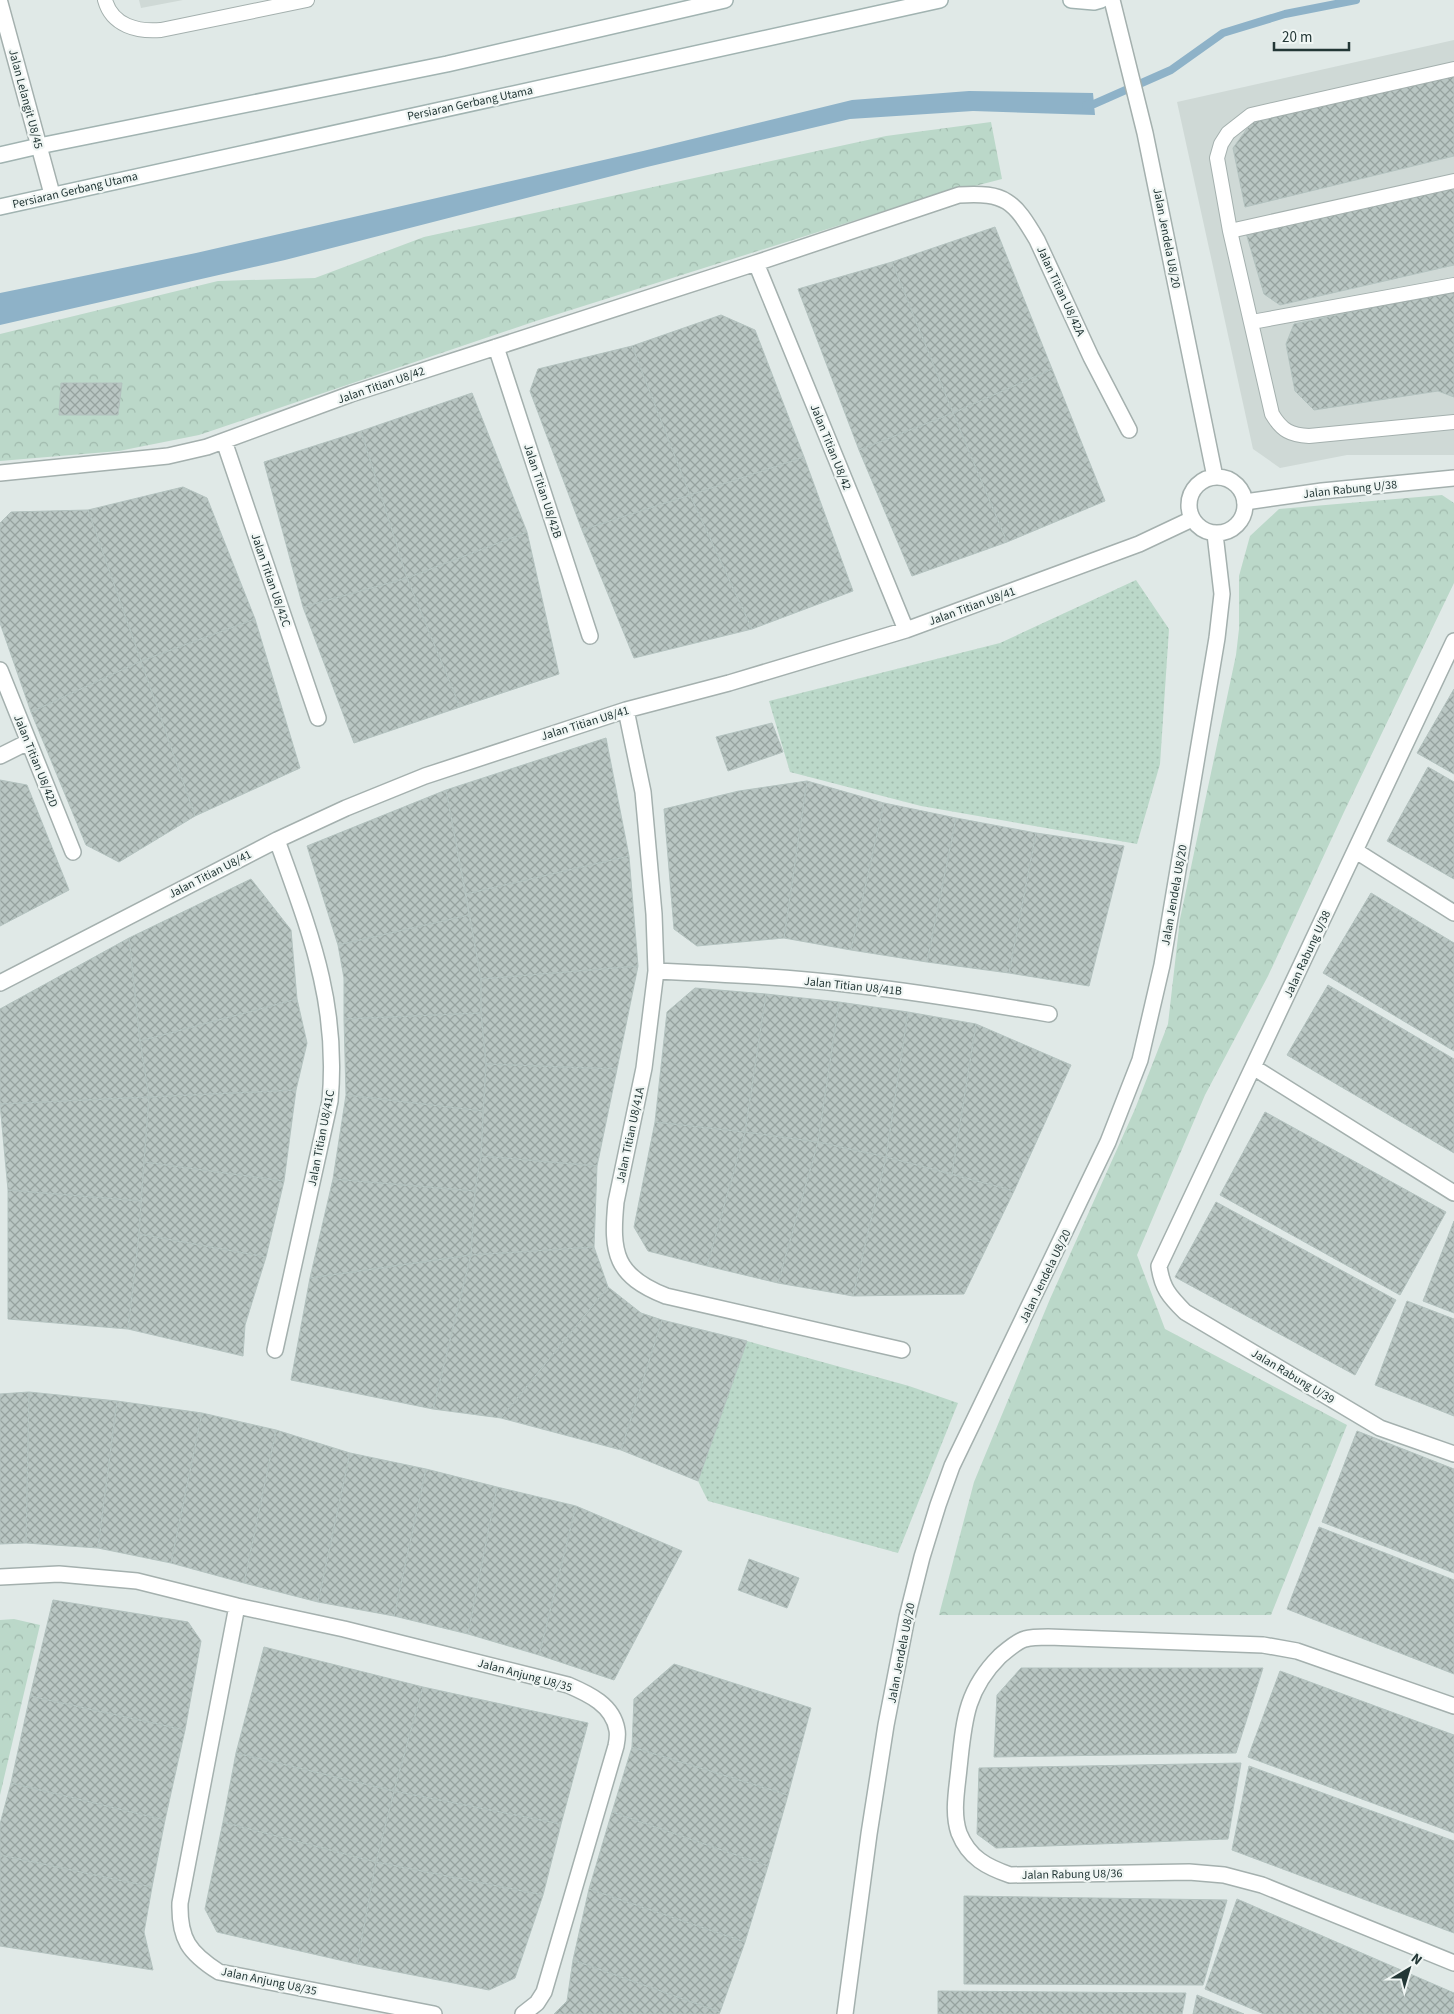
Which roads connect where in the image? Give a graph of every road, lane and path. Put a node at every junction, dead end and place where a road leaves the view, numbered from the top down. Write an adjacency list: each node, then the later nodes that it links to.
1 (105, 0): 2 (lane)
2 (307, 0)
3 (725, 0): 10 (street)
4 (940, 0): 13 (street, Persiaran Gerbang Utama)
5 (1071, 0): 6 (street)
6 (1101, 0)
7 (1112, 0): 25 (street, Jalan Jendela U8/20)
8 (0, 3): 10 (street, Jalan Lelangit U8/45)
9 (1454, 68): 16 (lane)
10 (39, 146): 11 (street); 13 (street, Jalan Lelangit U8/45)
11 (0, 155)
12 (1454, 181): 16 (lane)
13 (52, 194): 15 (street, Persiaran Gerbang Utama)
14 (959, 195): 17 (street, Jalan Titian U8/42); 22 (street, Jalan Titian U8/42A)
15 (0, 207)
16 (1230, 231): 19 (lane)
17 (756, 263): 20 (street, Jalan Titian U8/42); 30 (street, Jalan Titian U8/42)
18 (1454, 285): 19 (lane)
19 (1252, 322): 21 (lane)
20 (496, 347): 23 (street, Jalan Titian U8/42); 31 (street, Jalan Titian U8/42B)
21 (1454, 422)
22 (1129, 430)
23 (224, 441): 24 (street, Jalan Titian U8/42); 35 (street, Jalan Titian U8/42C)
24 (0, 474)
25 (1215, 477): 27 (street); 28 (street)
26 (1454, 478): 27 (street, Jalan Rabung U/38)
27 (1245, 502): 29 (street)
28 (1192, 519): 29 (street); 30 (street, Jalan Titian U8/41)
29 (1215, 534): 57 (street, Jalan Jendela U8/20)
30 (906, 630): 34 (street, Jalan Titian U8/41)
31 (590, 636)
32 (1454, 641): 39 (street, Jalan Rabung U/38)
33 (0, 670): 36 (street, Jalan Titian U8/42D)
34 (626, 710): 38 (street, Jalan Titian U8/41); 42 (street, Jalan Titian U8/41A)
35 (318, 718)
36 (28, 742): 37 (street); 40 (street, Jalan Titian U8/42D)
37 (0, 756)
38 (277, 840): 43 (street, Jalan Titian U8/41); 48 (street, Jalan Titian U8/41C)
39 (1356, 851): 41 (street); 45 (street, Jalan Rabung U/38)
40 (73, 852)
41 (1454, 913)
42 (656, 971): 44 (street, Jalan Titian U8/41B); 49 (street, Jalan Titian U8/41A)
43 (0, 983)
44 (1049, 1014)
45 (1253, 1067): 46 (street); 47 (street, Jalan Rabung U/38)
46 (1454, 1193)
47 (1160, 1266): 50 (street, Jalan Rabung U/39)
48 (275, 1350)
49 (902, 1350)
50 (1454, 1454)
51 (0, 1577): 52 (street, Jalan Anjung U8/35)
52 (237, 1606): 55 (street, Jalan Anjung U8/35); 56 (street, Jalan Anjung U8/35)
53 (1454, 1706): 54 (street, Jalan Rabung U8/36)
54 (1454, 1963)
55 (434, 2014)
56 (523, 2014)
57 (845, 2014)

